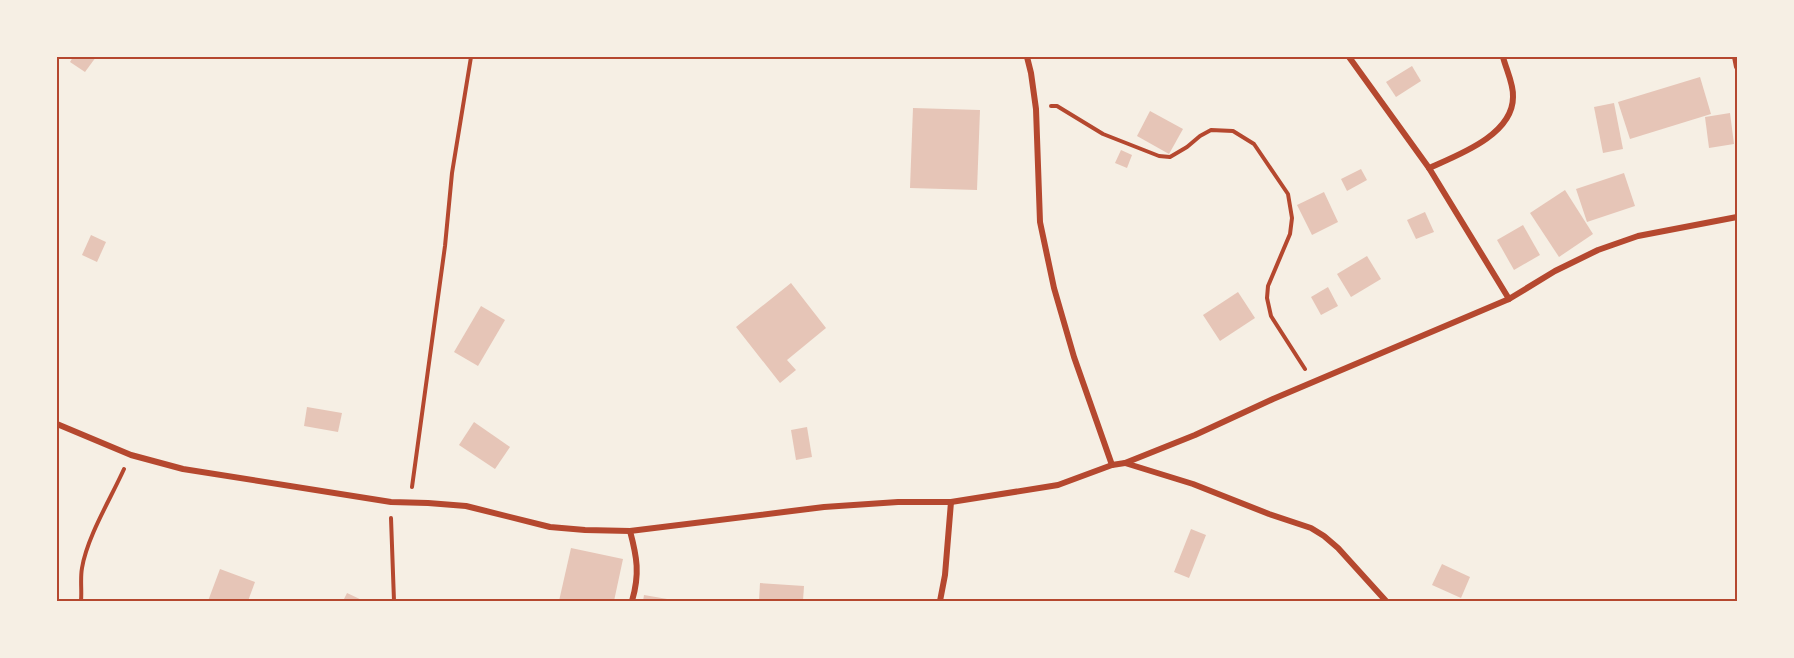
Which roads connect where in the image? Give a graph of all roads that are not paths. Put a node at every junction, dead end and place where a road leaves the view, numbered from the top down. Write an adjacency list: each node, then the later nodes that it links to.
1 (1027, 57): 11 (street)
2 (1349, 57): 6 (street)
3 (1503, 57): 6 (street)
4 (1735, 57): 5 (street)
5 (1737, 68)
6 (1429, 168): 8 (street)
7 (1737, 218): 8 (street)
8 (1509, 299): 10 (street)
9 (57, 424): 13 (street)
10 (1125, 463): 11 (street); 16 (street)
11 (1112, 465): 12 (street)
12 (951, 502): 13 (street); 15 (street)
13 (630, 531): 14 (street)
14 (632, 601)
15 (940, 601)
16 (1386, 601)

